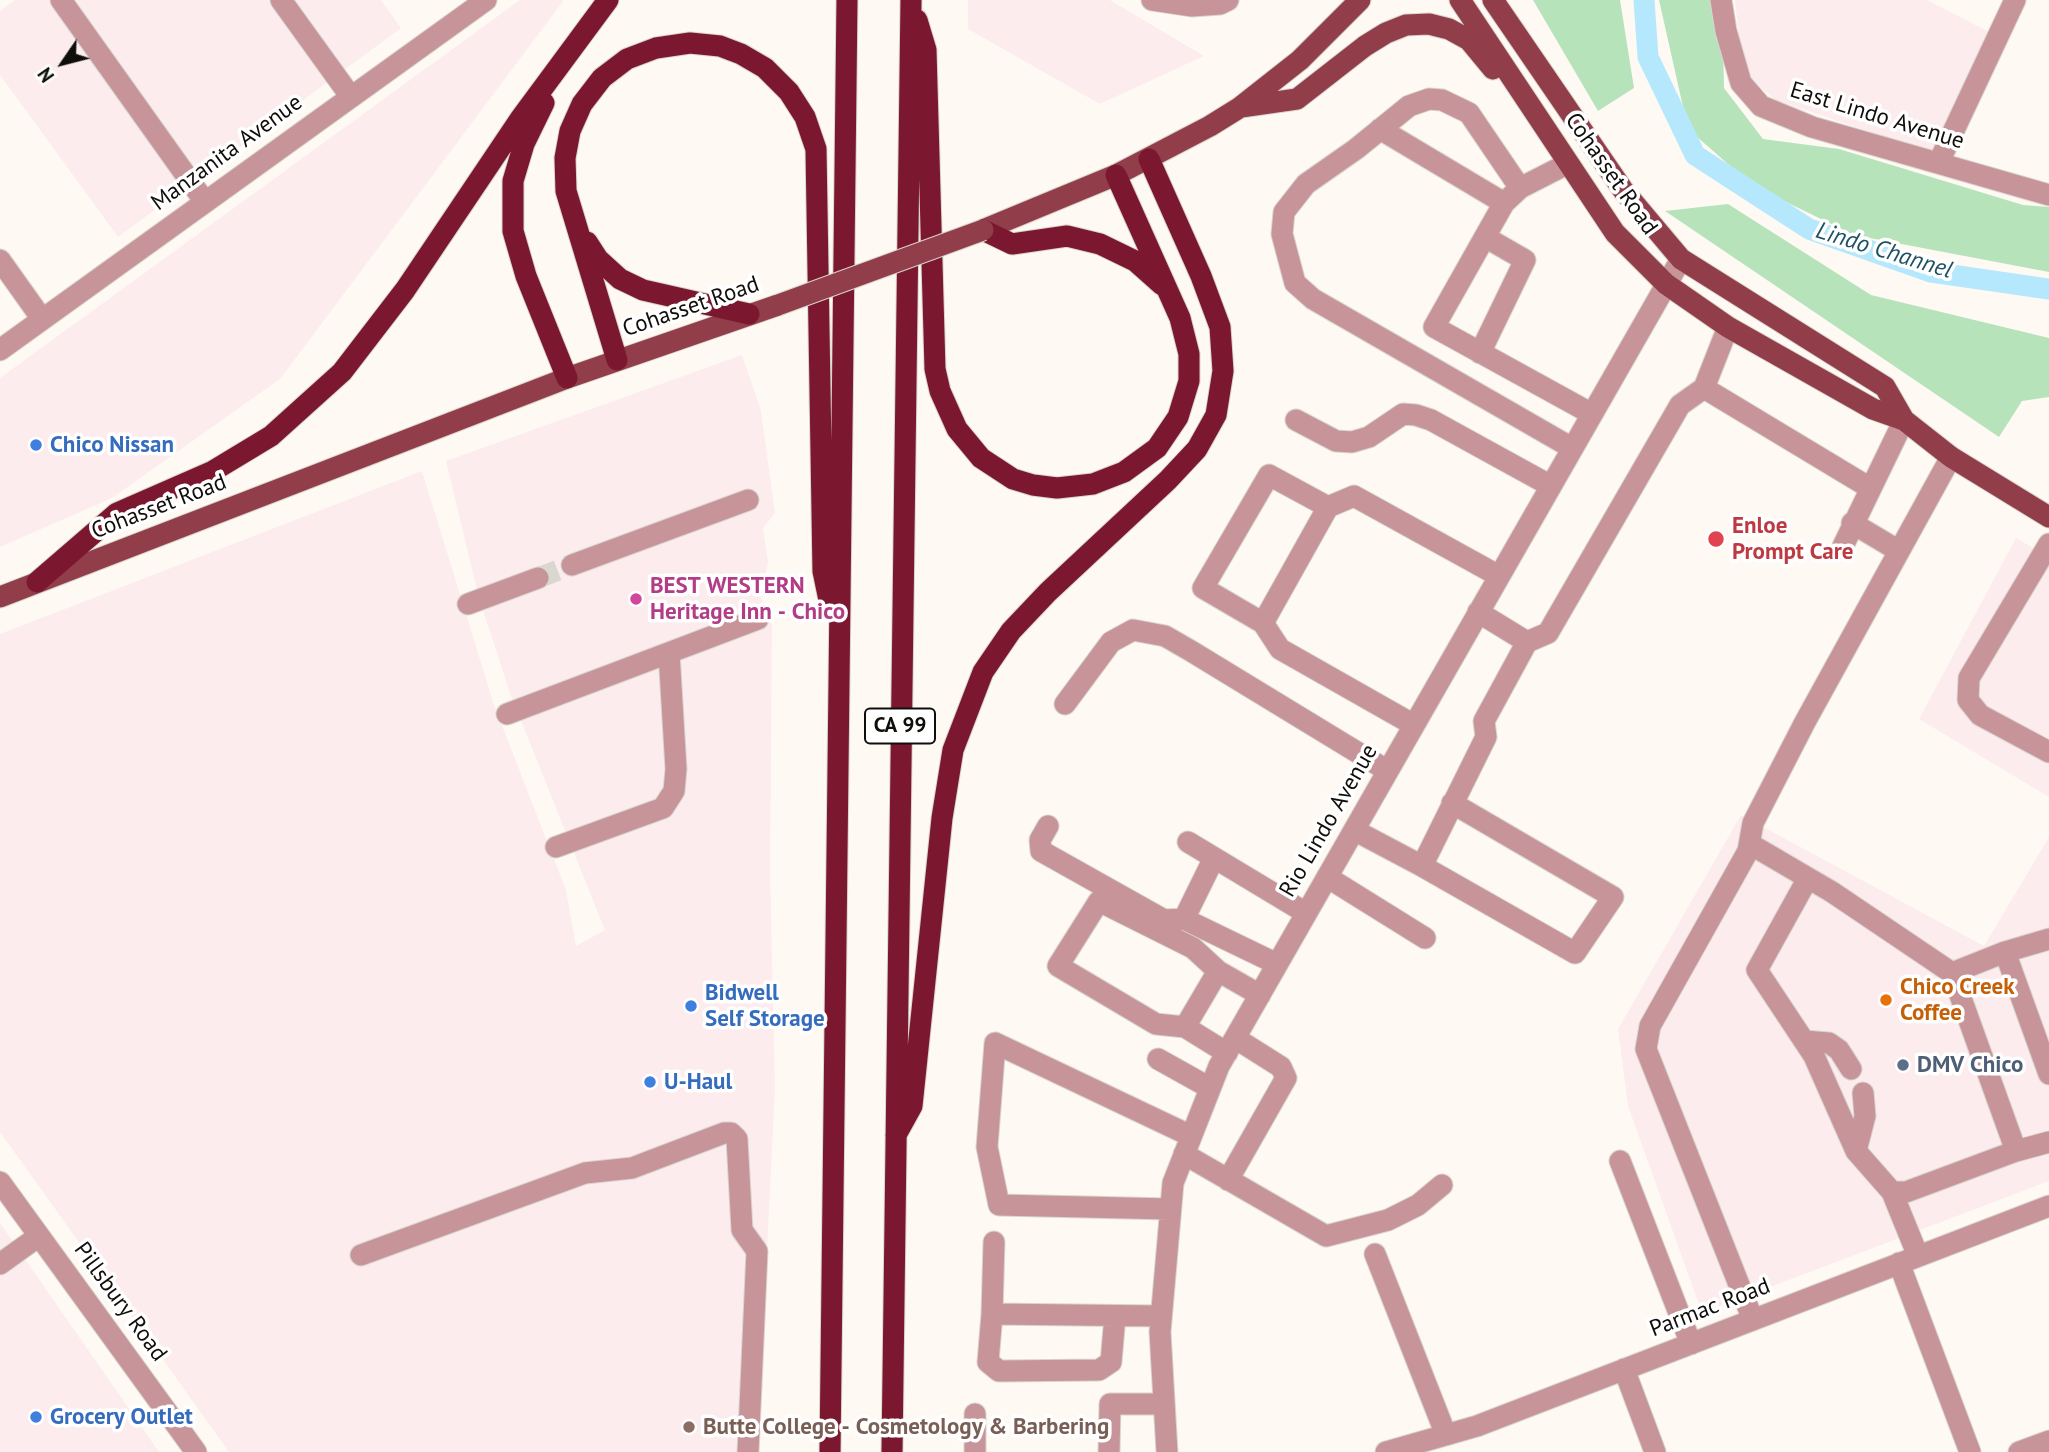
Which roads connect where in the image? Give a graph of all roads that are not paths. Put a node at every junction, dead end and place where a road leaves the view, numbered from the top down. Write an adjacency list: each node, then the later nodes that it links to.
1 (61, 0): 25 (street)
2 (281, 0): 15 (street)
3 (486, 0): 15 (street, Manzanita Avenue)
4 (608, 0): 59 (highway)
5 (620, 0): 40 (highway)
6 (847, 0): 65 (highway, CA 99)
7 (911, 0): 33 (highway); 101 (highway, CA 99)
8 (1152, 0): 9 (street)
9 (1228, 0)
10 (1360, 0): 16 (main road, Cohasset Road)
11 (1460, 0): 17 (main road, Cohasset Road)
12 (1493, 0): 30 (main road, Cohasset Road)
13 (1721, 0): 20 (street, East Lindo Avenue)
14 (2015, 0): 20 (street)
15 (351, 97): 25 (street, Manzanita Avenue)
16 (1239, 108): 17 (main road); 19 (main road, Cohasset Road)
17 (1536, 113): 21 (main road, Cohasset Road)
18 (1380, 129): 23 (street); 26 (street); 45 (street)
19 (1149, 159): 22 (main road, Cohasset Road); 101 (highway)
20 (1939, 162): 24 (street, East Lindo Avenue)
21 (1567, 164): 23 (street); 32 (main road, Cohasset Road)
22 (1116, 175): 27 (main road, Cohasset Road); 33 (highway)
23 (1520, 188): 26 (street)
24 (2049, 195)
25 (205, 202): 35 (street, Manzanita Avenue)
26 (1504, 203): 29 (street)
27 (983, 230): 33 (highway); 34 (main road, Cohasset Road, bridge)
28 (581, 232): 34 (highway); 39 (highway); 65 (highway)
29 (1485, 237): 38 (street); 38 (street)
30 (1681, 259): 32 (street, Rio Lindo Avenue); 44 (main road, Cohasset Road)
31 (0, 260): 35 (street)
32 (1666, 284): 36 (main road, Cohasset Road); 42 (street, Rio Lindo Avenue)
33 (1168, 291)
34 (749, 314): 39 (main road, Cohasset Road)
35 (42, 319): 37 (street, Manzanita Avenue)
36 (1728, 327): 41 (street); 44 (main road, Cohasset Road)
37 (0, 350)
38 (1480, 353): 42 (street)
39 (617, 360): 40 (main road, Cohasset Road)
40 (567, 378): 59 (main road, Cohasset Road)
41 (1704, 388): 48 (street); 66 (street)
42 (1592, 414): 45 (street, Rio Lindo Avenue)
43 (1296, 420): 47 (street)
44 (1904, 420): 46 (main road, Cohasset Road); 48 (street)
45 (1572, 448): 47 (street, Rio Lindo Avenue)
46 (1951, 457): 51 (main road, Cohasset Road); 55 (street)
47 (1551, 486): 57 (street, Rio Lindo Avenue)
48 (1870, 488): 52 (street)
49 (748, 500): 56 (street)
50 (1328, 507): 57 (street); 64 (street); 64 (street)
51 (2049, 517)
52 (1852, 523): 54 (street); 55 (street)
53 (2049, 544): 71 (street)
54 (1843, 546)
55 (1899, 551): 77 (street)
56 (572, 565)
57 (1499, 576): 62 (street, Rio Lindo Avenue)
58 (538, 578): 61 (street)
59 (37, 582): 60 (main road, Cohasset Road)
60 (0, 597)
61 (468, 604)
62 (1478, 612): 66 (street); 70 (street, Rio Lindo Avenue)
63 (758, 619): 67 (street)
64 (1263, 623): 70 (street)
65 (837, 640): 131 (highway, CA 99)
66 (1527, 642): 73 (street)
67 (669, 653): 69 (street); 78 (street)
68 (1065, 705): 72 (street)
69 (507, 714)
70 (1414, 725): 72 (street, Rio Lindo Avenue)
71 (2049, 752)
72 (1388, 771): 75 (street, Rio Lindo Avenue)
73 (1452, 803): 80 (street); 80 (street)
74 (1048, 826): 84 (street)
75 (1354, 830): 80 (street); 81 (street, Rio Lindo Avenue)
76 (1188, 842): 79 (street)
77 (1750, 844): 82 (street); 122 (street)
78 (556, 847)
79 (1214, 858): 83 (street); 85 (street)
80 (1422, 866)
81 (1327, 877): 83 (street, Rio Lindo Avenue); 86 (street)
82 (1808, 878): 91 (street); 94 (street)
83 (1306, 913): 89 (street, Rio Lindo Avenue)
84 (1143, 916): 85 (street); 90 (street); 93 (street)
85 (1184, 919): 89 (street)
86 (1425, 938)
87 (2049, 939): 88 (street)
88 (2005, 952): 91 (street); 98 (street)
89 (1277, 964): 92 (street, Rio Lindo Avenue)
90 (1218, 971): 92 (street); 93 (street)
91 (1951, 973): 104 (street)
92 (1260, 995): 95 (street, Rio Lindo Avenue)
93 (1185, 1027): 95 (street)
94 (1804, 1041): 97 (street); 105 (street)
95 (1231, 1045): 99 (street, Rio Lindo Avenue); 107 (street)
96 (1158, 1059): 99 (street)
97 (1851, 1069)
98 (2049, 1074)
99 (1210, 1088): 103 (street, Rio Lindo Avenue)
100 (1863, 1093): 105 (street)
101 (895, 1137): 132 (highway, CA 99)
102 (2049, 1142): 104 (street)
103 (1188, 1145): 107 (street); 112 (street, Rio Lindo Avenue); 112 (street)
104 (2016, 1150): 110 (street)
105 (1856, 1151): 110 (street)
106 (1620, 1160): 123 (street)
107 (1228, 1180): 109 (street)
108 (0, 1182): 113 (street, Pillsbury Road)
109 (1442, 1185)
110 (1892, 1192): 117 (street)
111 (2049, 1206): 117 (street, Parmac Road)
112 (1170, 1209): 121 (street, Rio Lindo Avenue)
113 (39, 1236): 118 (street); 129 (street, Pillsbury Road)
114 (994, 1242): 119 (street)
115 (1375, 1254): 127 (street)
116 (361, 1255): 130 (street)
117 (1909, 1260): 122 (street, Parmac Road); 138 (street)
118 (0, 1264)
119 (992, 1314): 120 (street); 120 (street)
120 (1115, 1316): 121 (street)
121 (1161, 1316): 125 (street, Rio Lindo Avenue)
122 (1753, 1320): 123 (street, Parmac Road)
123 (1692, 1343): 124 (street, Parmac Road)
124 (1624, 1369): 127 (street, Parmac Road); 137 (street)
125 (1164, 1404): 134 (street); 135 (street, Rio Lindo Avenue)
126 (975, 1413): 133 (street)
127 (1446, 1435): 136 (street, Parmac Road)
128 (2049, 1441): 139 (street)
129 (196, 1452)
130 (748, 1452)
131 (830, 1452)
132 (892, 1452)
133 (975, 1452)
134 (1109, 1452)
135 (1167, 1452)
136 (1389, 1452)
137 (1655, 1452)
138 (1970, 1452)
139 (2019, 1452)

